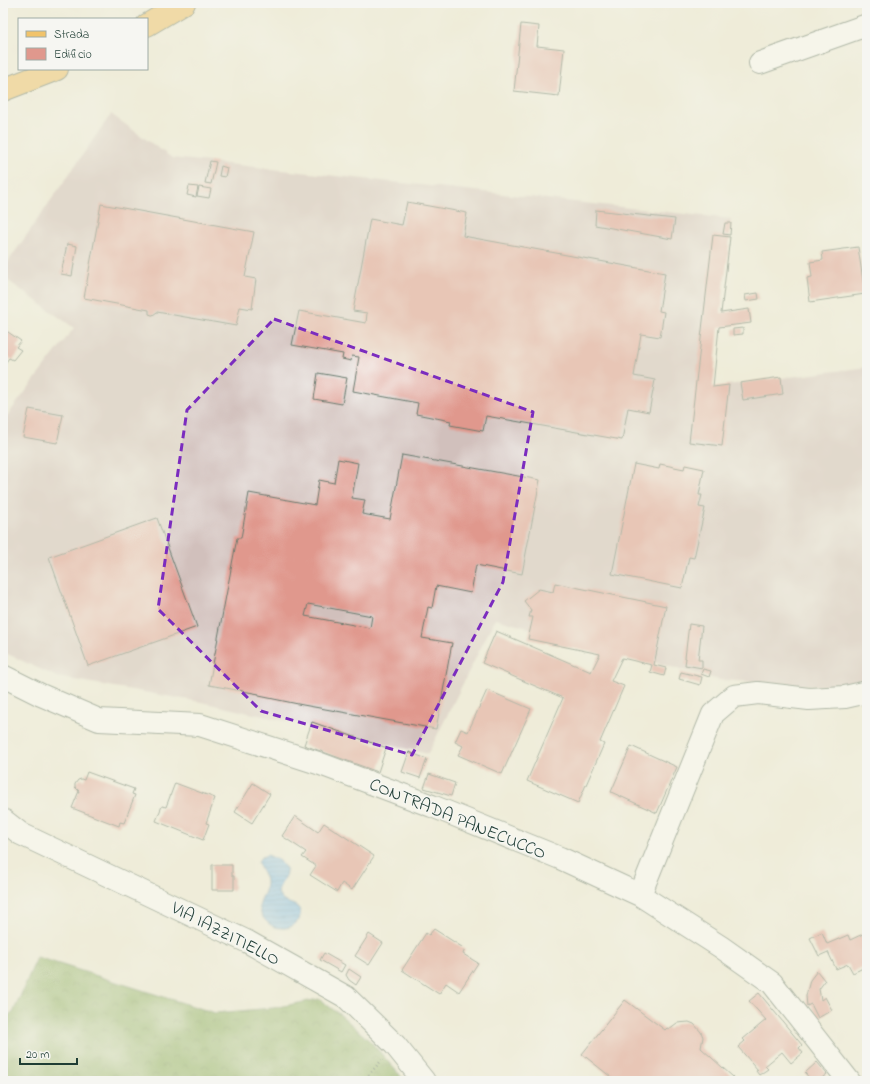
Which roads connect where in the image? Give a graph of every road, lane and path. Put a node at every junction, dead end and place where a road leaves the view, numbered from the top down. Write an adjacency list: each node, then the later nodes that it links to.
1 (184, 3): 2 (main road)
2 (148, 23)
3 (867, 25): 4 (street)
4 (760, 63)
5 (54, 70): 6 (main road)
6 (3, 90)
7 (3, 676): 10 (street, CONTRADA PANECUCCO)
8 (867, 692): 10 (street)
9 (3, 820): 11 (street, VIA IAZZITIELLO)
10 (640, 895): 14 (street, CONTRADA PANECUCCO)
11 (395, 1045): 12 (path); 13 (street, VIA IAZZITIELLO)
12 (363, 1081)
13 (424, 1081)
14 (849, 1081)

